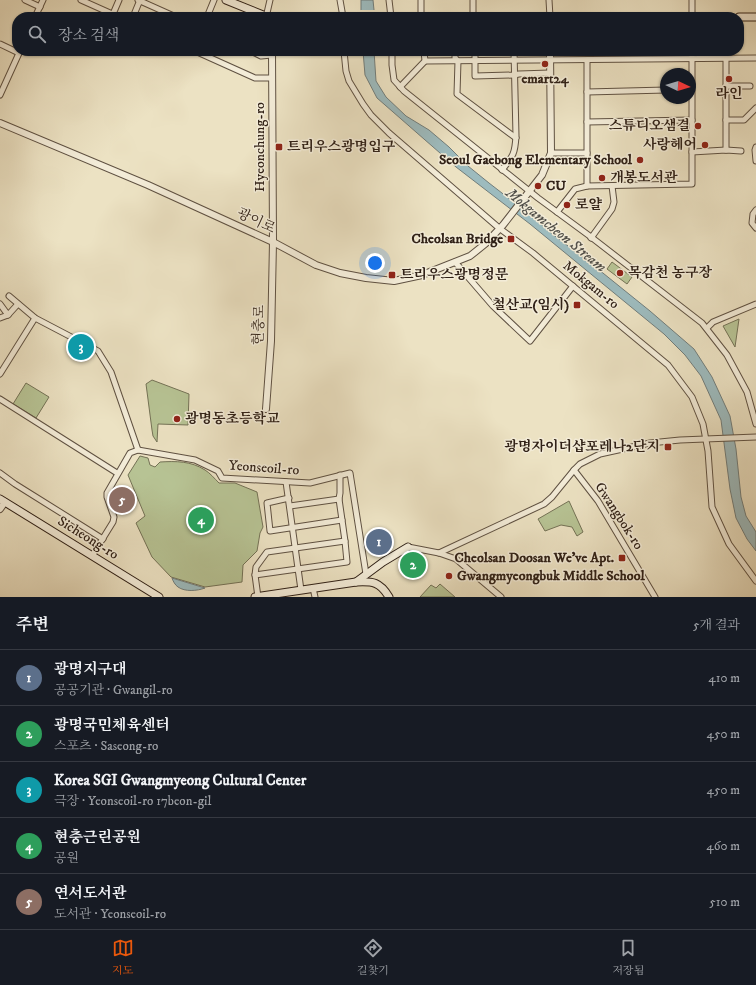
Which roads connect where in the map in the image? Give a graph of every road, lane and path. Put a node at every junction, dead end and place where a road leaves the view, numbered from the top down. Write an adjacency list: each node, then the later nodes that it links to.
1 (25, 0): 15 (street)
2 (43, 0): 15 (street)
3 (81, 0): 17 (street)
4 (119, 0): 18 (street)
5 (139, 0): 19 (street); 20 (street)
6 (214, 0): 21 (street)
7 (226, 0): 22 (main road)
8 (270, 0): 23 (street)
9 (340, 0): 24 (street)
10 (389, 0): 25 (street)
11 (421, 0): 26 (street)
12 (473, 0): 27 (street)
13 (549, 0): 28 (street)
14 (692, 0): 29 (street)
15 (40, 6): 16 (street)
16 (37, 12)
17 (108, 12)
18 (114, 12)
19 (135, 12)
20 (165, 12)
21 (209, 12)
22 (256, 12)
23 (268, 12)
24 (342, 12)
25 (390, 12)
26 (421, 12)
27 (473, 12)
28 (550, 12)
29 (692, 12)
30 (744, 17): 31 (main road)
31 (756, 17)
32 (0, 44): 33 (street)
33 (12, 49)
34 (17, 56): 62 (street)
35 (206, 56): 56 (street)
36 (272, 56): 56 (street, Hyeonchung-ro)
37 (344, 56): 83 (street, Mokgam-ro)
38 (392, 56): 59 (street)
39 (424, 56): 51 (street)
40 (455, 56): 52 (street)
41 (475, 56): 47 (street)
42 (514, 56): 48 (street)
43 (550, 56): 49 (street)
44 (692, 58): 45 (street); 50 (street); 53 (street)
45 (726, 58): 46 (street); 57 (street)
46 (756, 58)
47 (475, 60): 48 (street); 52 (street); 55 (street)
48 (514, 60): 49 (street); 55 (street)
49 (550, 60): 50 (street); 54 (street)
50 (587, 60): 61 (street)
51 (425, 61): 52 (street); 59 (street)
52 (458, 61): 69 (street)
53 (692, 68)
54 (550, 73): 55 (street); 74 (street)
55 (514, 75): 69 (street)
56 (272, 78): 86 (street, Hyeonchung-ro)
57 (726, 86): 58 (street); 66 (street)
58 (750, 86)
59 (400, 87): 77 (street)
60 (660, 90): 61 (street)
61 (587, 92): 67 (street)
62 (0, 95)
63 (691, 104): 65 (street)
64 (756, 108): 66 (street)
65 (692, 120): 67 (street); 73 (street)
66 (726, 120): 71 (street)
67 (587, 122): 75 (street)
68 (0, 123): 86 (street, 광이로)
69 (516, 138): 77 (street)
70 (756, 147): 76 (street)
71 (726, 150): 72 (street); 73 (street)
72 (741, 151)
73 (692, 152): 79 (street)
74 (551, 153): 75 (street); 80 (street)
75 (587, 153): 78 (street)
76 (756, 161)
77 (502, 170): 80 (street)
78 (587, 186): 79 (street); 82 (street)
79 (612, 186): 85 (street)
80 (529, 192): 82 (street); 83 (street)
81 (756, 210): 84 (street)
82 (557, 212): 85 (street)
83 (501, 226): 87 (street, 광이로); 88 (street, Mokgam-ro)
84 (756, 228)
85 (591, 238): 96 (street)
86 (273, 242): 87 (street, 광이로); 99 (street, 현충로)
87 (455, 262): 88 (street)
88 (573, 286): 102 (street, Mokgam-ro)
89 (9, 296): 91 (street)
90 (0, 304): 93 (street)
91 (18, 304): 93 (street); 95 (street)
92 (756, 304): 96 (street)
93 (8, 315): 94 (street)
94 (0, 318)
95 (35, 318): 97 (street); 103 (street)
96 (707, 328): 100 (street)
97 (0, 374)
98 (0, 399): 106 (street)
99 (266, 409)
100 (756, 424)
101 (754, 437): 102 (street)
102 (708, 439): 104 (street); 125 (street, Mokgam-ro)
103 (138, 450): 106 (street); 108 (street, Yeonseoil-ro)
104 (574, 470): 120 (street); 134 (street, Gwangbok-ro)
105 (0, 473): 116 (street)
106 (117, 473): 116 (street)
107 (340, 475): 108 (street, Yeonseoil-ro); 110 (street); 123 (street, Yeonseoil-ro)
108 (286, 482): 109 (street)
109 (289, 498): 112 (street); 115 (street)
110 (339, 499): 112 (street); 114 (street)
111 (2, 501): 113 (street); 121 (main road, Sicheong-ro)
112 (290, 506): 115 (street)
113 (0, 509)
114 (342, 520): 115 (street); 117 (street)
115 (292, 528): 119 (street)
116 (103, 539): 121 (street)
117 (345, 541): 119 (street); 122 (street)
118 (408, 547): 120 (street); 123 (main road)
119 (295, 548): 122 (street); 124 (street)
120 (439, 553): 133 (street)
121 (92, 556): 129 (main road, Sicheong-ro)
122 (298, 569): 124 (street); 128 (street)
123 (366, 574): 126 (main road)
124 (255, 575): 130 (street)
125 (756, 581)
126 (356, 582): 127 (main road); 132 (main road)
127 (313, 588): 128 (main road); 131 (street)
128 (301, 590): 130 (main road)
129 (159, 597)
130 (257, 597)
131 (315, 597)
132 (389, 597)
133 (501, 597)
134 (655, 597)

